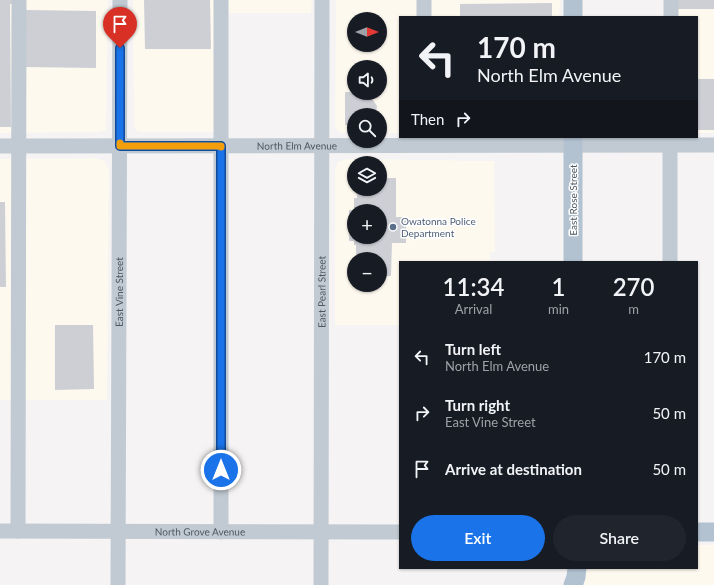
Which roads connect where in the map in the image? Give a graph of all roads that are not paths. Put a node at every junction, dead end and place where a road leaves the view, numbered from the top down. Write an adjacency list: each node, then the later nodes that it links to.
1 (19, 0): 16 (street)
2 (120, 0): 17 (street, East Vine Street)
3 (221, 0): 18 (street)
4 (322, 0): 19 (street, East Pearl Street)
5 (424, 0): 8 (street)
6 (573, 0): 9 (main road)
7 (671, 0): 10 (street)
8 (424, 16)
9 (573, 16)
10 (671, 16)
11 (424, 141): 12 (street, North Elm Avenue); 19 (street, North Elm Avenue)
12 (573, 141): 13 (street, North Elm Avenue); 20 (main road, East Rose Street)
13 (670, 141): 14 (street, North Elm Avenue); 21 (street)
14 (714, 145)
15 (0, 146): 16 (street, North Elm Avenue)
16 (19, 146): 17 (street, North Elm Avenue); 23 (street)
17 (120, 146): 18 (street, North Elm Avenue); 24 (street, East Vine Street)
18 (221, 146): 19 (street, North Elm Avenue); 25 (street)
19 (322, 146): 26 (street, East Pearl Street)
20 (573, 261)
21 (670, 261)
22 (0, 531): 23 (street, North Grove Avenue)
23 (18, 531): 24 (street, North Grove Avenue)
24 (118, 532): 25 (street, North Grove Avenue); 30 (street, East Vine Street)
25 (221, 532): 26 (street, North Grove Avenue)
26 (321, 532): 27 (street, North Grove Avenue); 31 (street, East Pearl Street)
27 (399, 532)
28 (698, 532): 29 (main road)
29 (714, 532)
30 (118, 585)
31 (321, 585)

